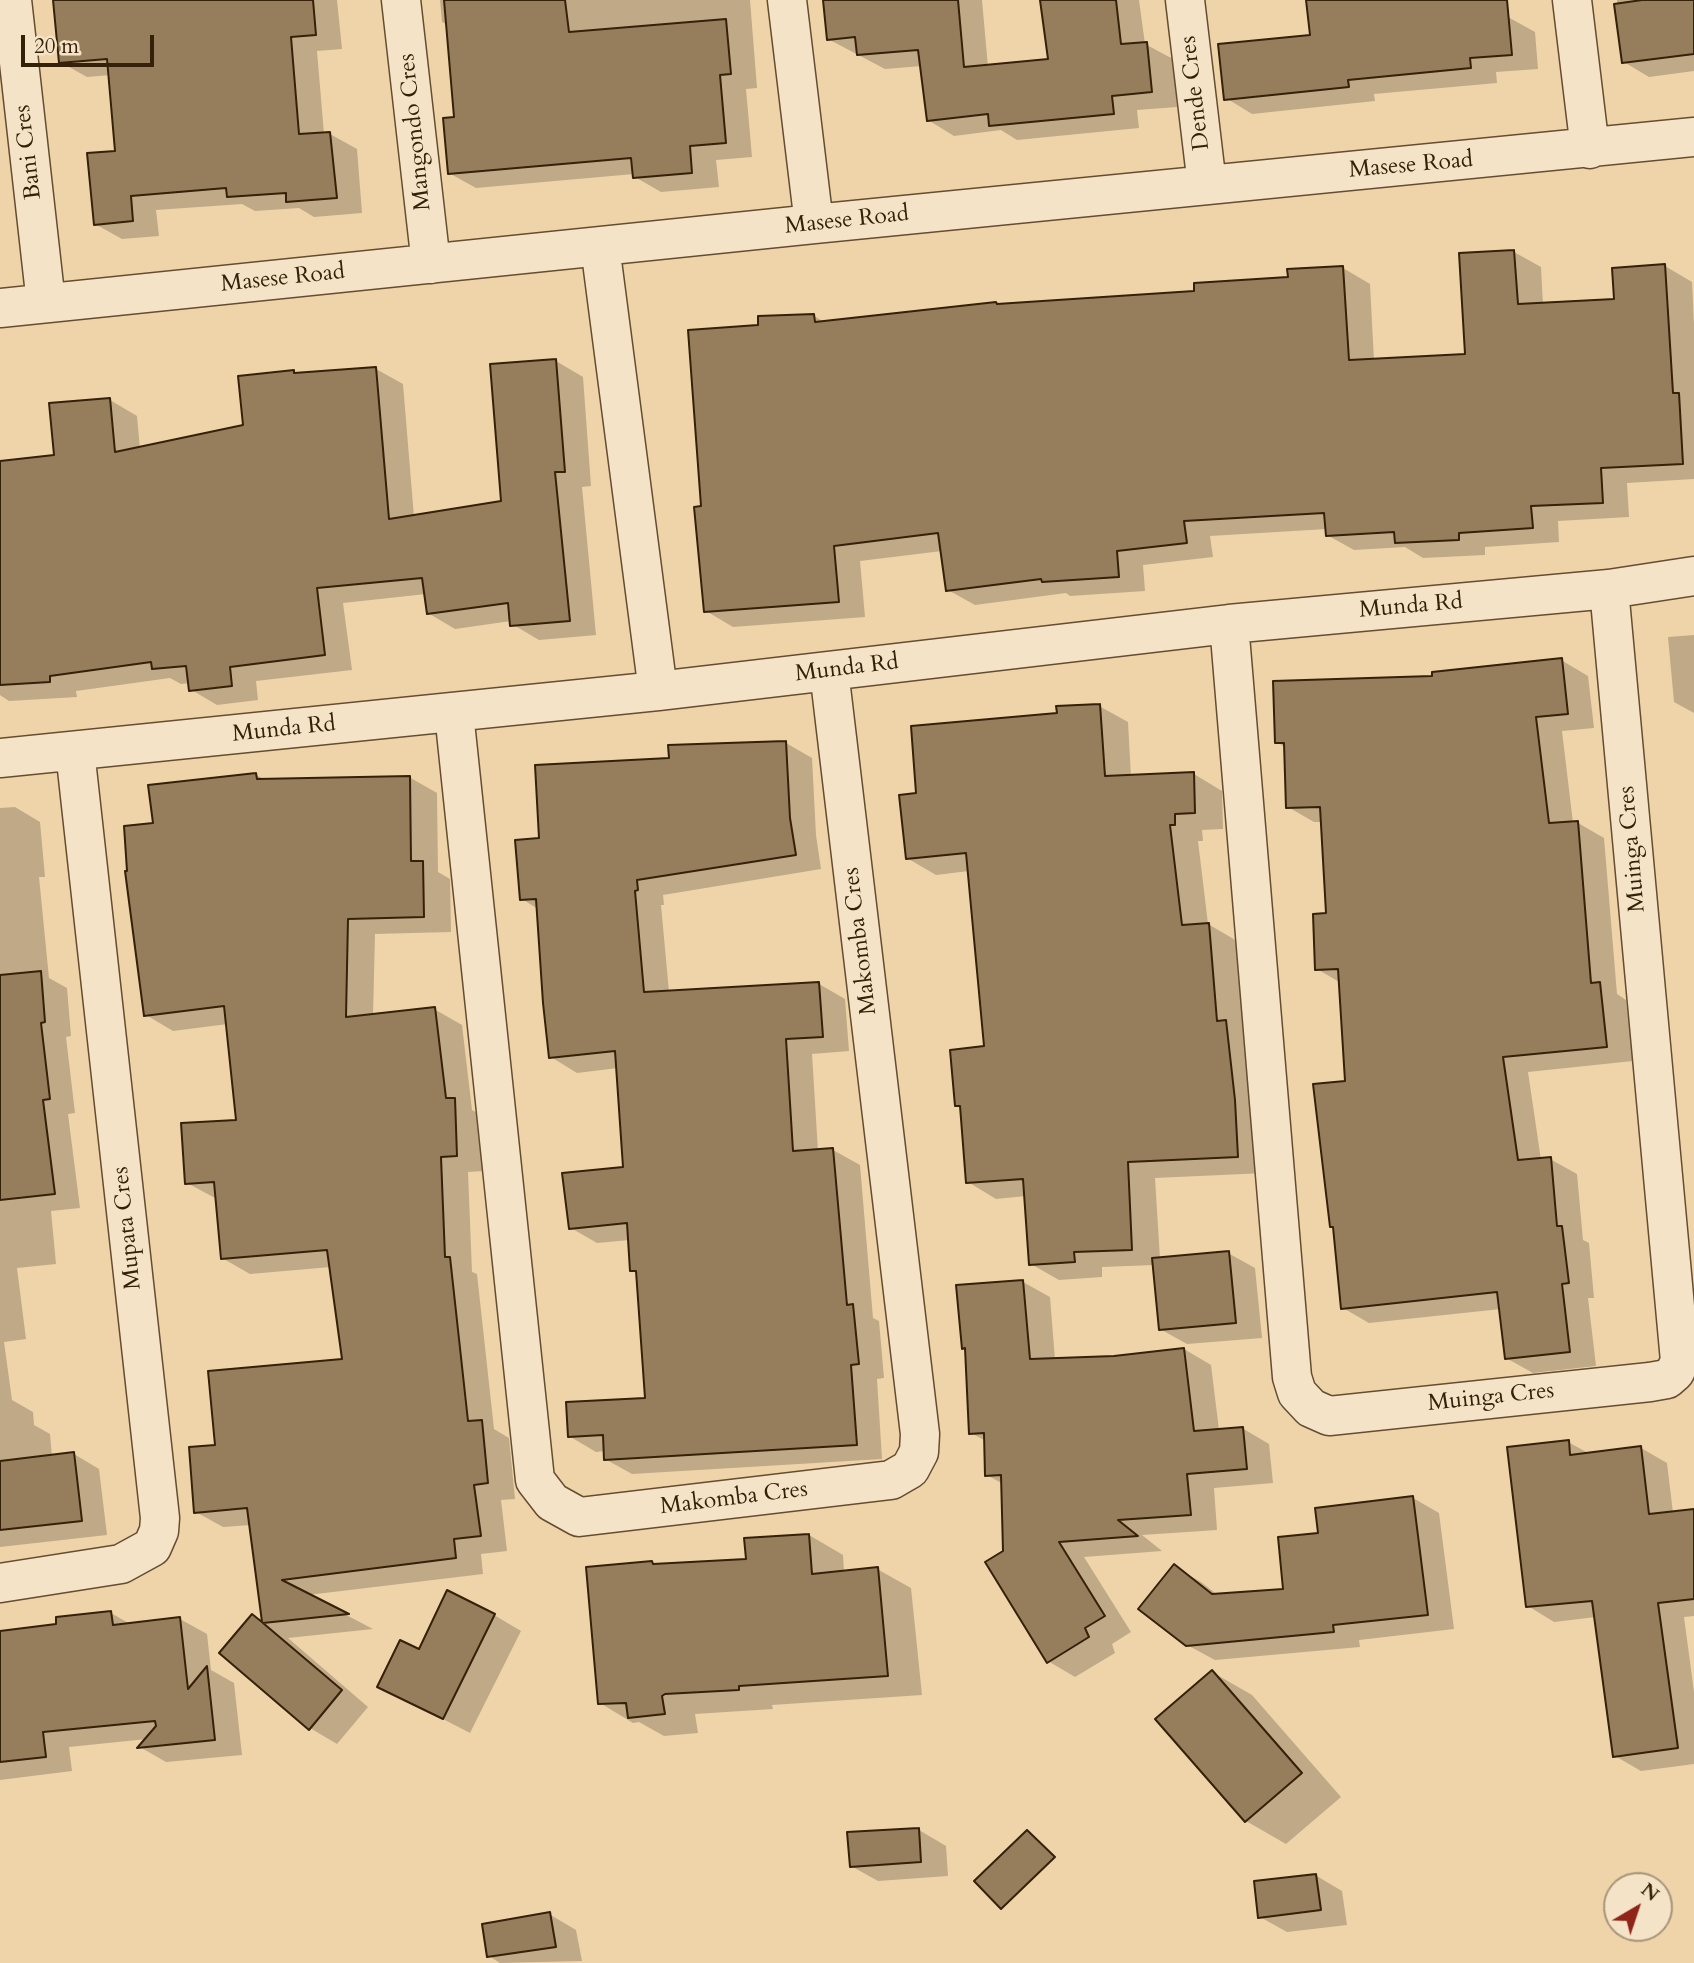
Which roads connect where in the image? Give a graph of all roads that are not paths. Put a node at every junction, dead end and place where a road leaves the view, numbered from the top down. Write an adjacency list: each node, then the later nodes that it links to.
1 (12, 0): 12 (street, Bani Cres)
2 (401, 0): 11 (street, Mangondo Cres)
3 (787, 0): 9 (street)
4 (1185, 0): 8 (street, Dende Cres)
5 (1572, 0): 7 (street)
6 (1694, 137): 7 (street, Masese Road)
7 (1590, 149): 8 (street, Masese Road)
8 (1207, 186): 9 (street, Masese Road)
9 (814, 224): 10 (street, Masese Road)
10 (600, 246): 11 (street, Masese Road); 18 (street)
11 (431, 264): 12 (street, Masese Road)
12 (47, 303): 13 (street, Masese Road)
13 (0, 308)
14 (1694, 576): 15 (street, Munda Rd)
15 (1608, 589): 16 (street, Munda Rd); 16 (street, Muinga Cres)
16 (1229, 624): 17 (street, Munda Rd)
17 (829, 671): 18 (street, Munda Rd); 19 (street, Makomba Cres)
18 (658, 691): 19 (street, Munda Rd)
19 (454, 713): 20 (street, Munda Rd)
20 (75, 751): 21 (street, Munda Rd); 22 (street, Mupata Cres)
21 (0, 758)
22 (0, 1583)

